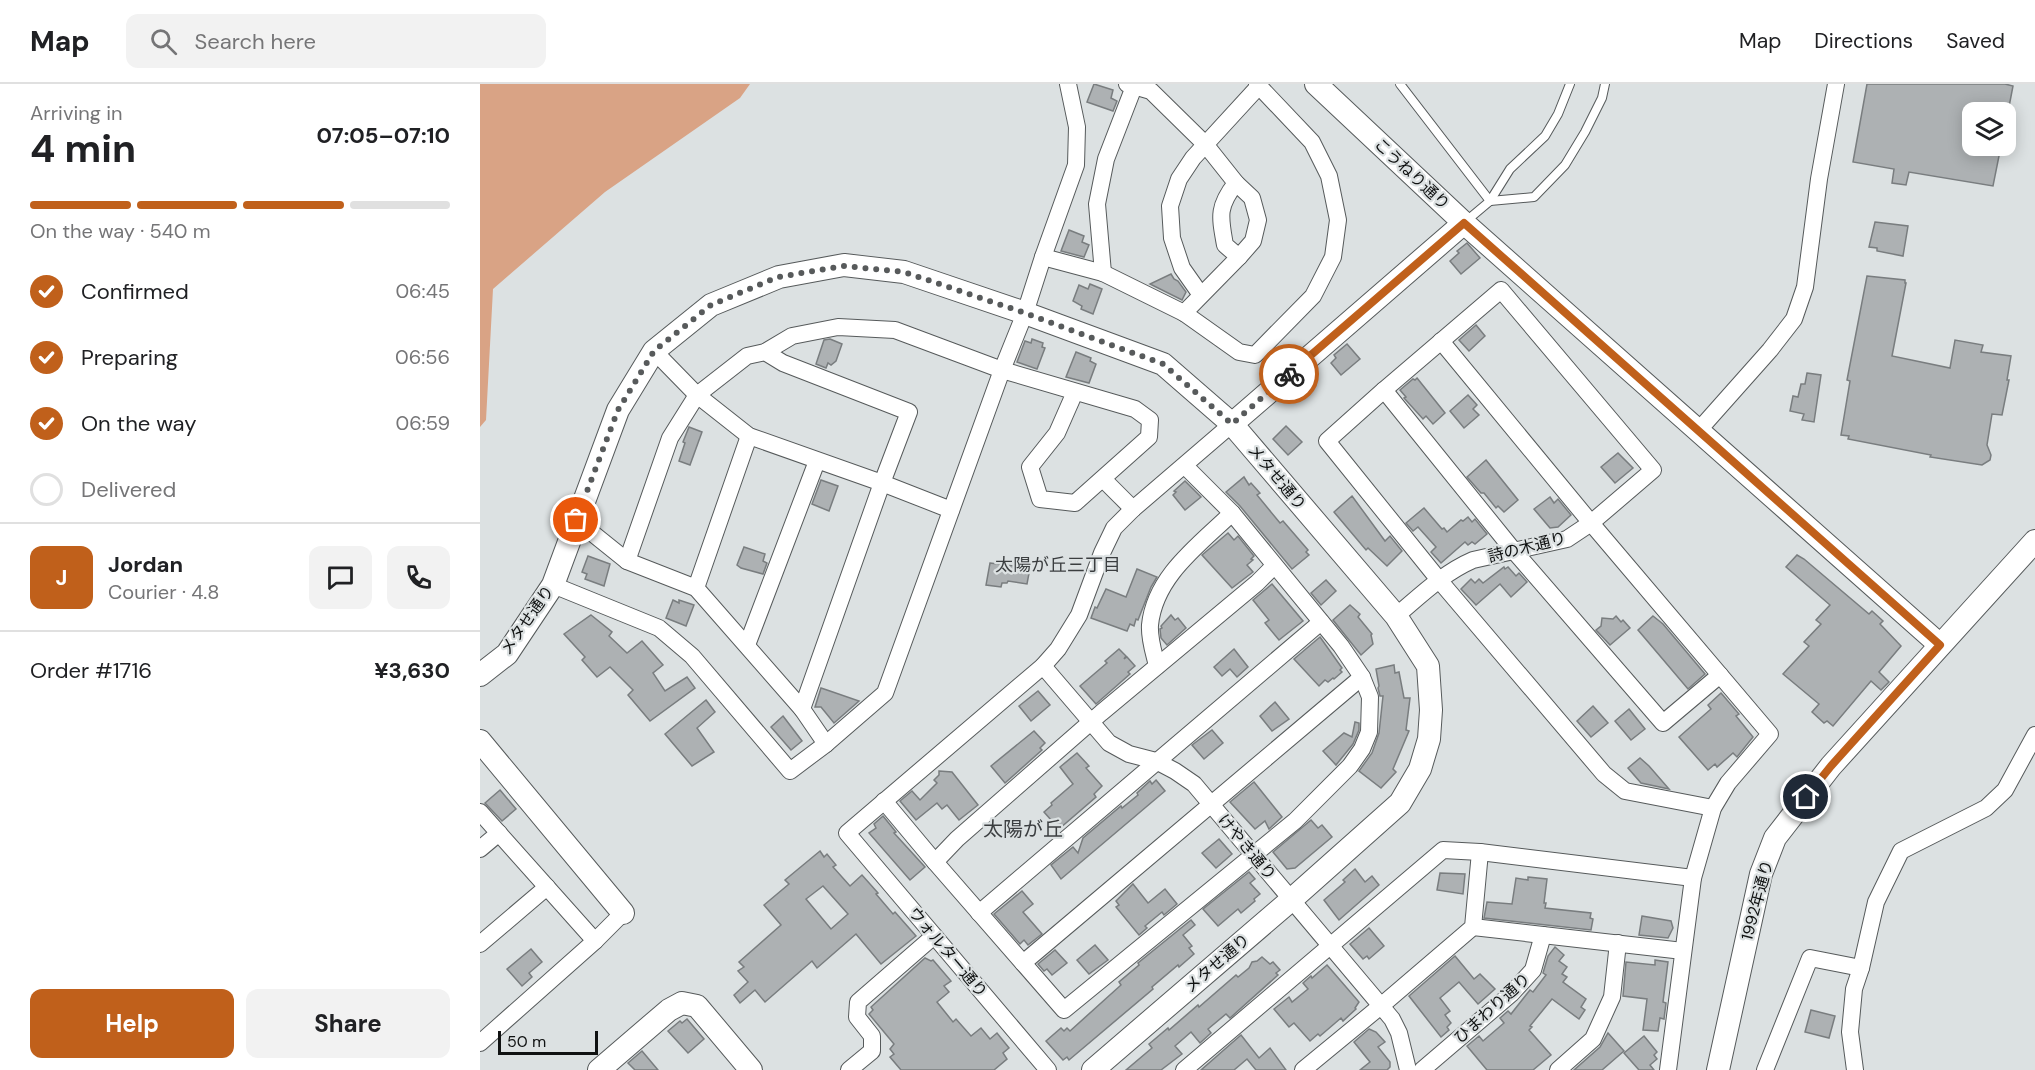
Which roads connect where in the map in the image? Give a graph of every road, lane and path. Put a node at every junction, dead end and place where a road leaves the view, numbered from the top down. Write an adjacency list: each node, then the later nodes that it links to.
1 (1068, 84): 13 (street)
2 (1316, 84): 12 (street, こうねり通り)
3 (1400, 84): 11 (lane)
4 (1570, 84): 11 (lane)
5 (1605, 84): 11 (lane)
6 (1836, 84): 27 (street)
7 (1132, 85): 9 (street); 15 (street)
8 (1258, 85): 9 (street); 18 (street)
9 (1204, 144): 10 (street); 16 (street)
10 (1236, 183): 14 (street); 14 (street)
11 (1490, 201): 12 (lane)
12 (1464, 223): 26 (street); 27 (street, こうねり通り)
13 (1042, 257): 15 (street); 17 (street)
14 (1239, 257): 16 (street)
15 (1102, 273): 18 (street)
16 (1201, 295): 18 (street)
17 (1025, 313): 20 (street, メタせ通り); 22 (street); 26 (street, メタせ通り)
18 (1184, 313)
19 (1441, 341): 23 (street); 37 (street); 37 (street, 詩の木通り)
20 (654, 351): 25 (street); 36 (street, メタせ通り)
21 (765, 352): 22 (street); 25 (street); 32 (street)
22 (1002, 370): 24 (street); 34 (street)
23 (1384, 390): 39 (street); 42 (street)
24 (1075, 392): 31 (street); 31 (street)
25 (697, 395): 28 (street); 40 (street)
26 (1232, 424): 30 (street); 45 (street, メタせ通り)
27 (1698, 430): 48 (street, こうねり通り)
28 (749, 436): 29 (street); 44 (street)
29 (817, 461): 32 (street); 47 (street)
30 (1185, 466): 33 (street); 35 (street)
31 (1103, 479): 33 (street)
32 (882, 483): 34 (street); 54 (street)
33 (1132, 509): 49 (street)
34 (951, 510): 58 (street)
35 (1232, 513): 41 (street); 50 (street)
36 (576, 520): 40 (street); 43 (street, メタせ通り)
37 (1591, 523): 39 (street, 詩の木通り); 52 (street)
38 (2035, 541): 48 (street, 1992年通り)
39 (1514, 550): 42 (street, 詩の木通り); 52 (street)
40 (627, 561): 44 (street)
41 (1274, 566): 46 (street); 50 (street)
42 (1439, 579): 45 (street, 詩の木通り); 62 (street)
43 (553, 585): 51 (street, メタせ通り); 58 (street)
44 (696, 588): 47 (street)
45 (1396, 616): 71 (street, メタせ通り)
46 (1321, 622): 53 (street); 59 (street)
47 (747, 645): 54 (street)
48 (1940, 645): 97 (street, 1992年通り)
49 (1043, 666): 55 (street, けやき通り); 60 (street)
50 (1156, 666): 55 (street)
51 (480, 675)
52 (1720, 675): 62 (street)
53 (1362, 677): 61 (street); 67 (street)
54 (802, 709): 58 (street)
55 (1091, 722): 59 (street, けやき通り); 68 (street)
56 (2035, 735): 83 (street)
57 (480, 741): 72 (street)
58 (826, 744)
59 (1157, 762): 61 (street, けやき通り); 73 (street)
60 (884, 801): 68 (street); 76 (street, ウォルター通り)
61 (1212, 804): 67 (street, けやき通り); 82 (street)
62 (1713, 808): 69 (street)
63 (480, 812): 64 (street)
64 (499, 833): 65 (street); 70 (street)
65 (480, 849)
66 (1480, 852): 69 (street); 74 (street); 80 (street)
67 (1254, 855): 71 (street, けやき通り); 82 (street)
68 (935, 862): 73 (street)
69 (1693, 878): 81 (street)
70 (547, 887): 77 (street); 79 (street)
71 (1291, 900): 80 (street, けやき通り); 90 (street, メタせ通り)
72 (623, 913): 77 (street)
73 (979, 913): 82 (street)
74 (1473, 927): 75 (street); 84 (street)
75 (1543, 935): 78 (street); 94 (street, ひまわり通り)
76 (934, 936): 88 (street); 89 (street, ウォルター通り)
77 (596, 942): 85 (street)
78 (1618, 943): 81 (street); 95 (street)
79 (480, 944)
80 (1332, 946): 84 (street, けやき通り); 91 (street)
81 (1683, 951): 96 (street)
82 (1023, 963)
83 (1861, 968): 98 (street); 99 (street)
84 (1382, 1005): 92 (street); 93 (street, けやき通り)
85 (480, 1043)
86 (599, 1070): 87 (street)
87 (751, 1070)
88 (849, 1070)
89 (1048, 1070)
90 (1093, 1070)
91 (1184, 1070)
92 (1303, 1070)
93 (1408, 1070)
94 (1422, 1070)
95 (1558, 1070)
96 (1668, 1070)
97 (1718, 1070)
98 (1765, 1070)
99 (1854, 1070)

